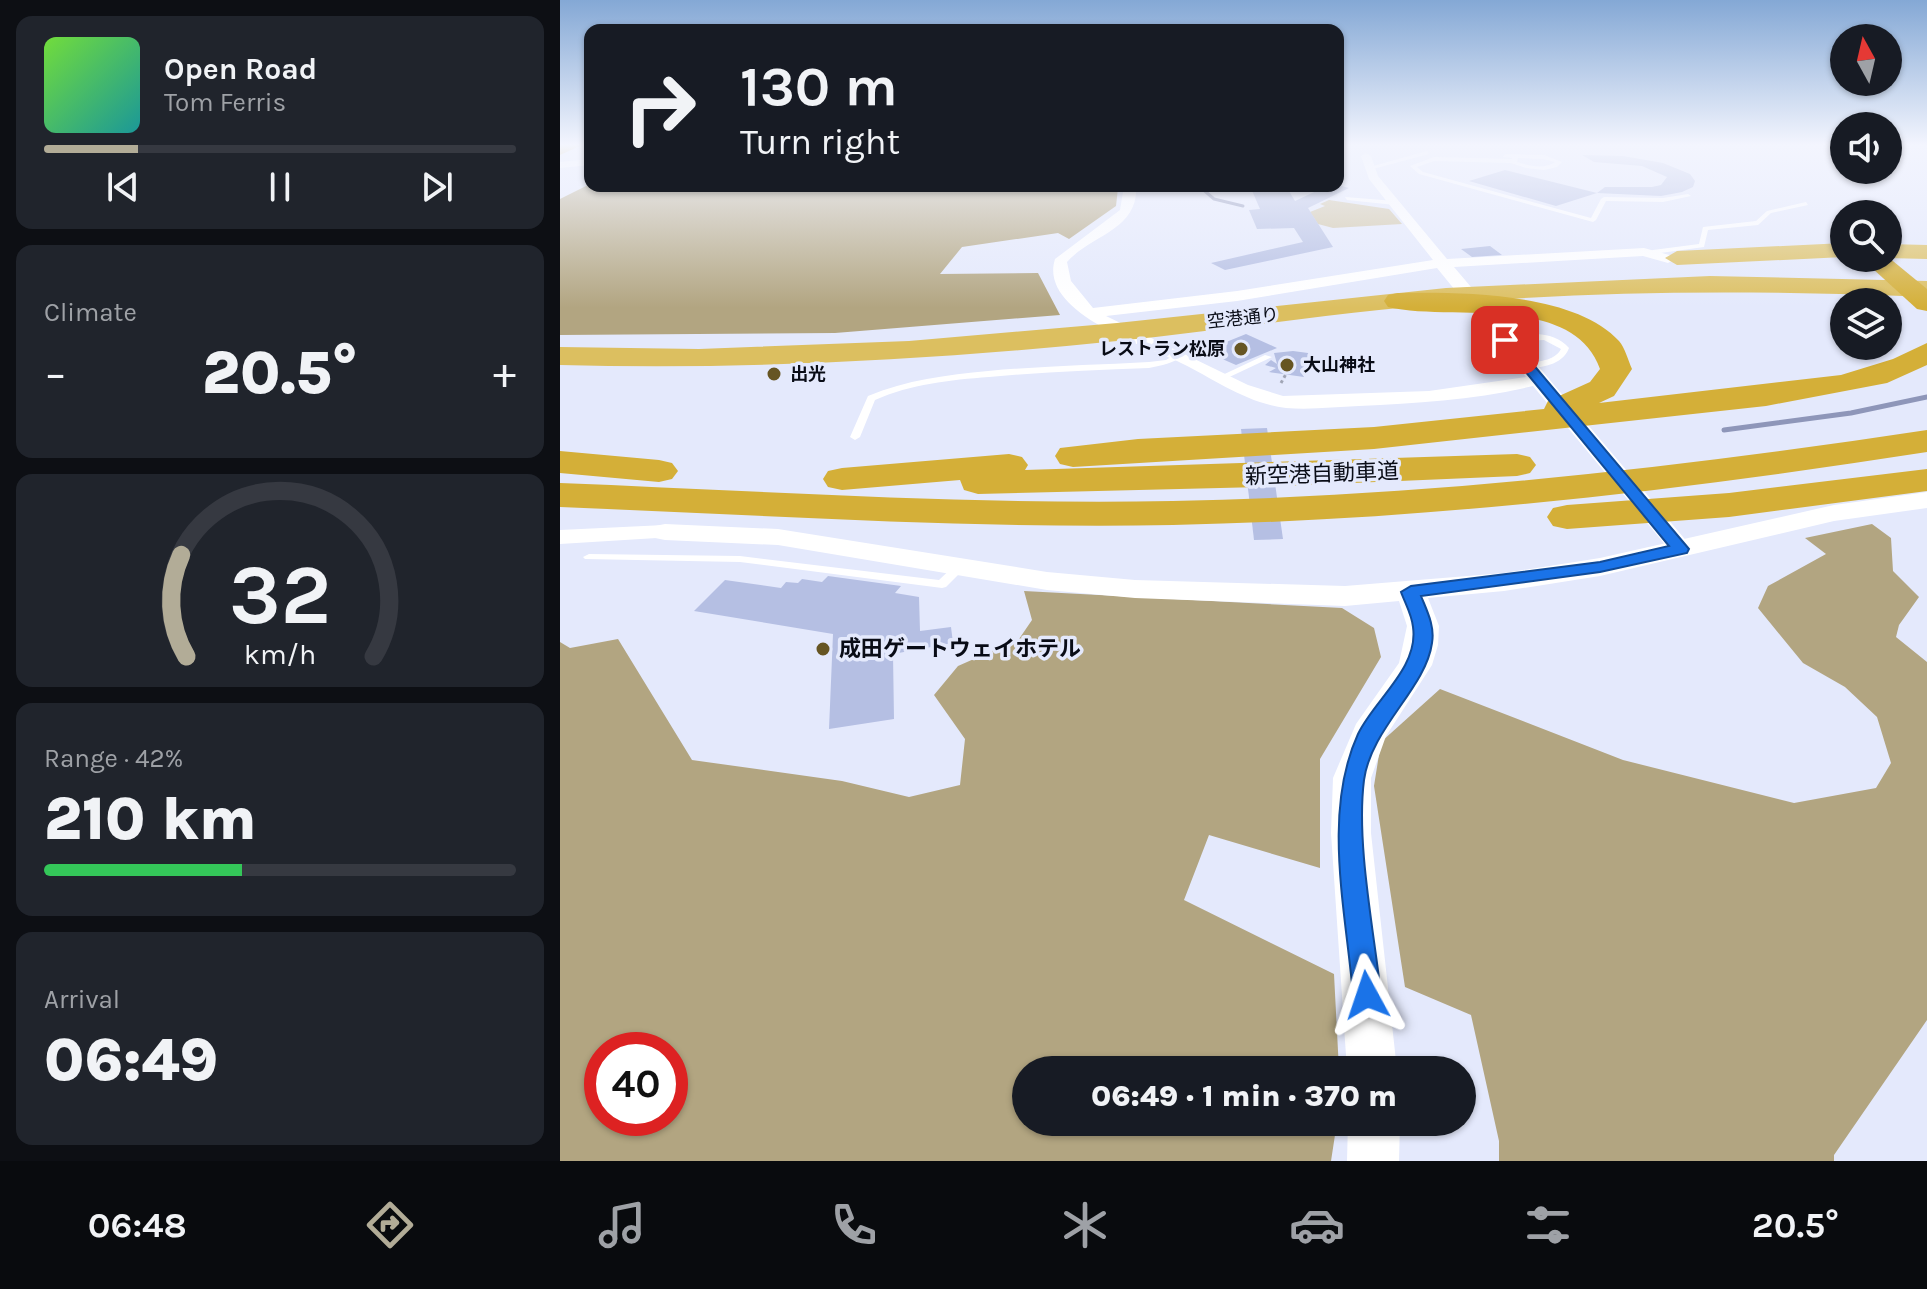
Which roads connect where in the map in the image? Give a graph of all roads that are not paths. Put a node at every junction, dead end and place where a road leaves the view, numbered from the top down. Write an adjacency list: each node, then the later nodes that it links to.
1 (1130, 199): 20 (street)
2 (1358, 199): 8 (lane)
3 (1392, 199): 8 (street)
4 (1518, 199): 5 (lane)
5 (1604, 199)
6 (1615, 199): 7 (lane)
7 (1668, 199)
8 (1395, 203): 14 (street)
9 (1806, 204): 13 (lane)
10 (1830, 250): 13 (highway, 空港通り)
11 (1902, 251): 12 (highway)
12 (1927, 252)
13 (1660, 255): 14 (street); 20 (highway, 空港通り)
14 (1448, 267): 20 (street); 21 (street)
15 (1902, 268): 17 (highway)
16 (1890, 272): 19 (highway)
17 (1927, 287): 18 (highway, 空港通り)
18 (1398, 301): 23 (highway, 空港通り); 30 (highway)
19 (1927, 303)
20 (1103, 322): 22 (highway, 空港通り); 23 (highway, 空港通り); 25 (highway, 空港通り)
21 (1505, 340): 28 (street); 28 (lane)
22 (560, 344)
23 (1168, 344): 27 (street); 31 (lane)
24 (1927, 352): 30 (highway)
25 (560, 356)
26 (1268, 357): 27 (lane)
27 (1220, 378): 28 (street)
28 (1536, 378): 44 (street)
29 (1927, 421): 35 (highway, 新空港自動車道)
30 (1495, 423): 35 (highway)
31 (855, 437)
32 (1927, 441): 41 (highway, 新空港自動車道)
33 (560, 462): 37 (highway)
34 (560, 473): 37 (highway)
35 (828, 479): 37 (highway, 新空港自動車道)
36 (1927, 480): 41 (highway)
37 (722, 488): 38 (highway); 40 (highway); 41 (highway, 新空港自動車道)
38 (560, 495)
39 (1927, 500): 44 (street)
40 (560, 503)
41 (872, 506)
42 (665, 532): 43 (street); 46 (street)
43 (560, 537)
44 (1675, 542): 47 (street)
45 (589, 557): 46 (lane)
46 (961, 566): 47 (street)
47 (1411, 592): 48 (street)
48 (1371, 1056)
49 (1374, 1136): 50 (street)
50 (1373, 1161)

